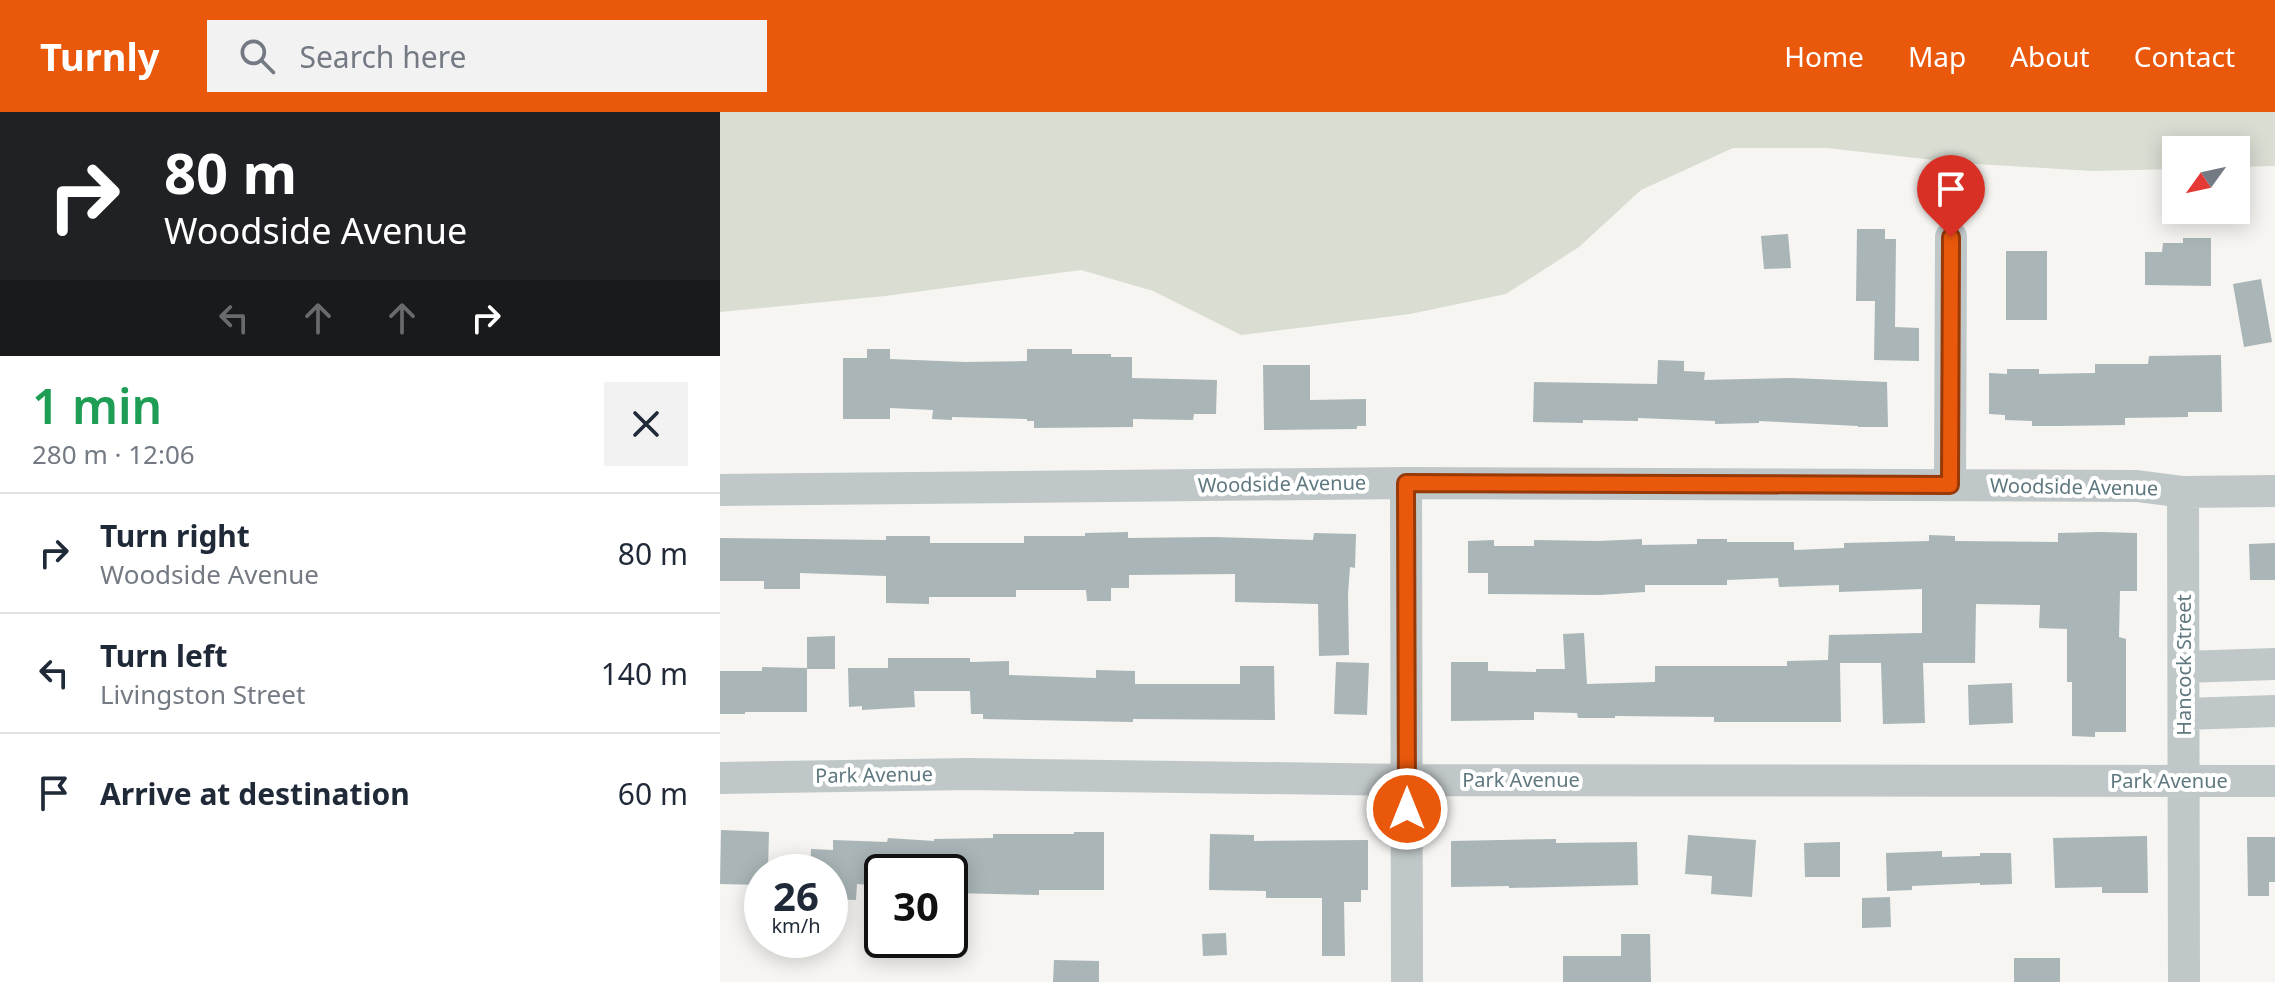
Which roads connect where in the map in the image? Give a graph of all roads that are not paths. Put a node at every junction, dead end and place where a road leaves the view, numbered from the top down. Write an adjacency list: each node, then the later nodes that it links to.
1 (1951, 237): 3 (street)
2 (1406, 483): 3 (street, Woodside Avenue); 4 (street, Woodside Avenue); 12 (street)
3 (1950, 485): 6 (street, Woodside Avenue)
4 (720, 490)
5 (2275, 491): 6 (street, Woodside Avenue)
6 (2183, 492): 8 (street, Hancock Street)
7 (2275, 664): 8 (street)
8 (2184, 667): 10 (street, Hancock Street)
9 (2275, 711): 10 (street)
10 (2184, 714): 13 (street, Hancock Street)
11 (720, 778): 12 (street, Park Avenue)
12 (1407, 780): 13 (street, Park Avenue); 15 (street)
13 (2184, 781): 14 (street, Park Avenue); 16 (street, Hancock Street)
14 (2275, 781)
15 (1407, 982)
16 (2184, 982)

